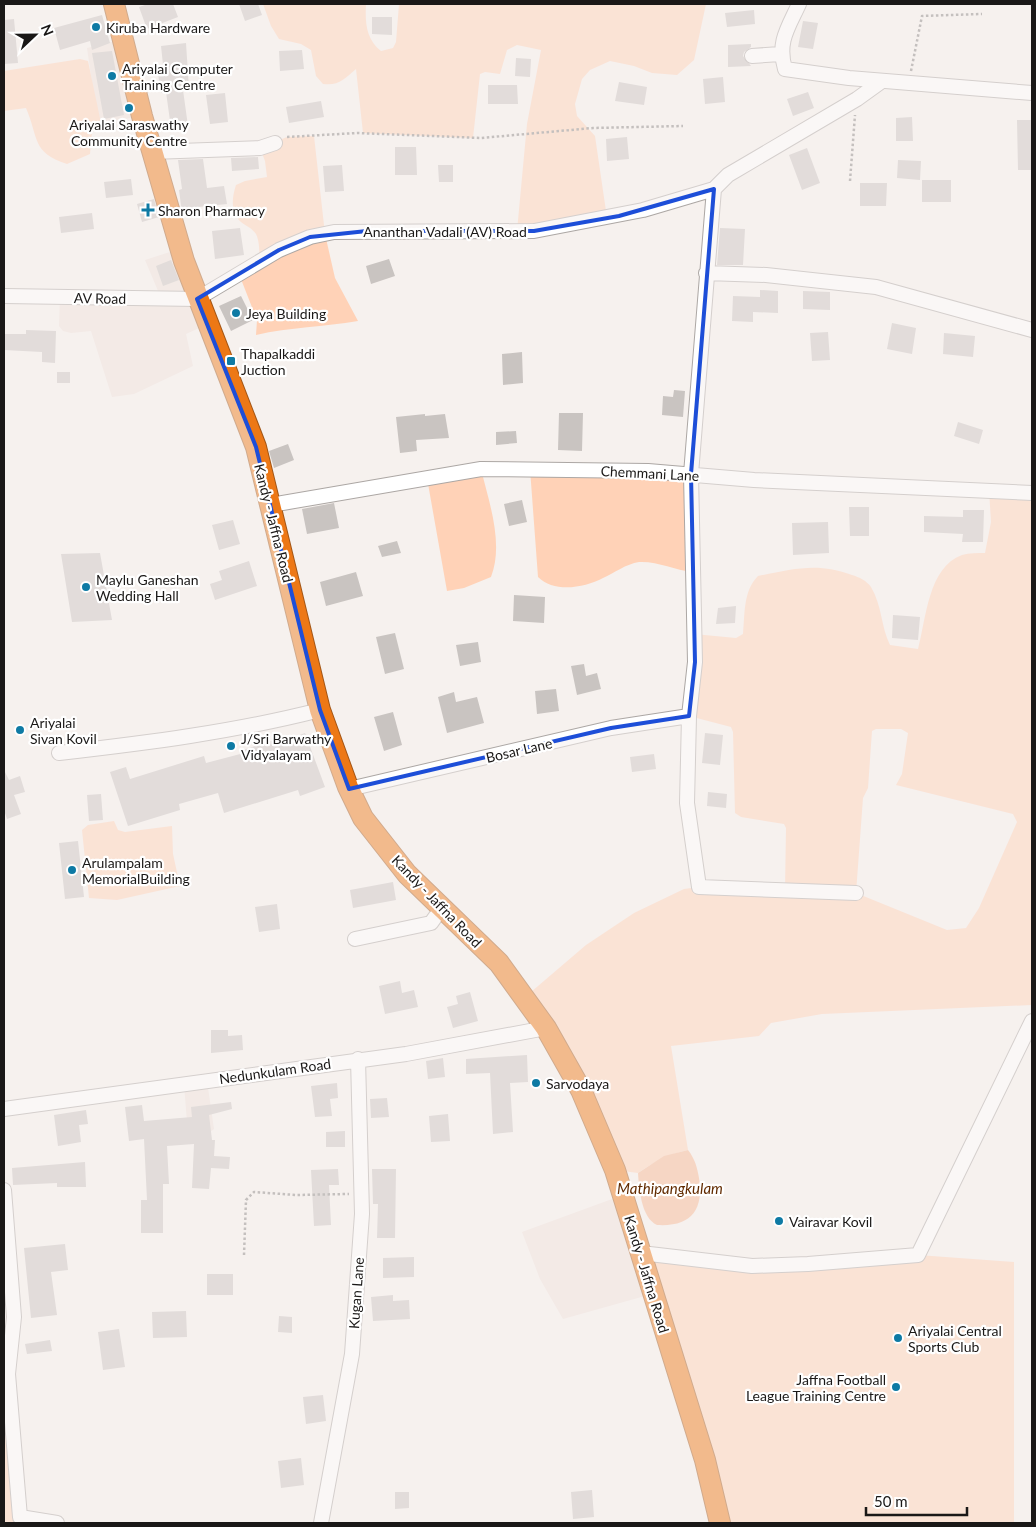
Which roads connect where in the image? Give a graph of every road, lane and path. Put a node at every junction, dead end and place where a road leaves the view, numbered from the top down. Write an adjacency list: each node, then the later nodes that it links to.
1 (114, 4): 12 (highway, Kandy - Jaffna Road)
2 (799, 4): 4 (street)
3 (982, 14): 7 (path)
4 (780, 54): 5 (street); 6 (street)
5 (752, 56)
6 (883, 81): 7 (street); 9 (street, Ananthan Vadali (AV) Road)
7 (909, 82): 8 (street)
8 (1032, 93)
9 (857, 99): 13 (path); 14 (street, Ananthan Vadali (AV) Road)
10 (683, 126): 11 (path)
11 (274, 143): 12 (street)
12 (152, 152): 17 (highway, Kandy - Jaffna Road)
13 (850, 181)
14 (714, 189): 15 (street); 17 (street, Ananthan Vadali (AV) Road)
15 (706, 273): 18 (street); 19 (street)
16 (4, 296): 17 (street, AV Road)
17 (197, 300): 21 (highway, Kandy - Jaffna Road)
18 (1032, 330)
19 (691, 474): 20 (street, Chemmani Lane); 21 (street, Chemmani Lane); 23 (street)
20 (1032, 493)
21 (271, 506): 22 (highway, Kandy - Jaffna Road)
22 (320, 710): 24 (street); 25 (highway, Kandy - Jaffna Road)
23 (689, 716): 25 (street, Bosar Lane); 26 (street)
24 (59, 752)
25 (349, 789): 27 (highway, Kandy - Jaffna Road)
26 (856, 892)
27 (441, 909): 28 (street); 30 (highway, Kandy - Jaffna Road)
28 (355, 939)
29 (1032, 1022): 31 (street)
30 (546, 1028): 32 (street, Nedunkulam Road); 36 (highway, Kandy - Jaffna Road)
31 (1027, 1048): 36 (street)
32 (358, 1060): 33 (street, Nedunkulam Road); 35 (street, Kugan Lane)
33 (4, 1109)
34 (4, 1190): 38 (street)
35 (361, 1192): 37 (path); 40 (street, Kugan Lane)
36 (641, 1253): 41 (highway, Kandy - Jaffna Road)
37 (244, 1255)
38 (6, 1374): 39 (street)
39 (57, 1523)
40 (321, 1523)
41 (720, 1523)

